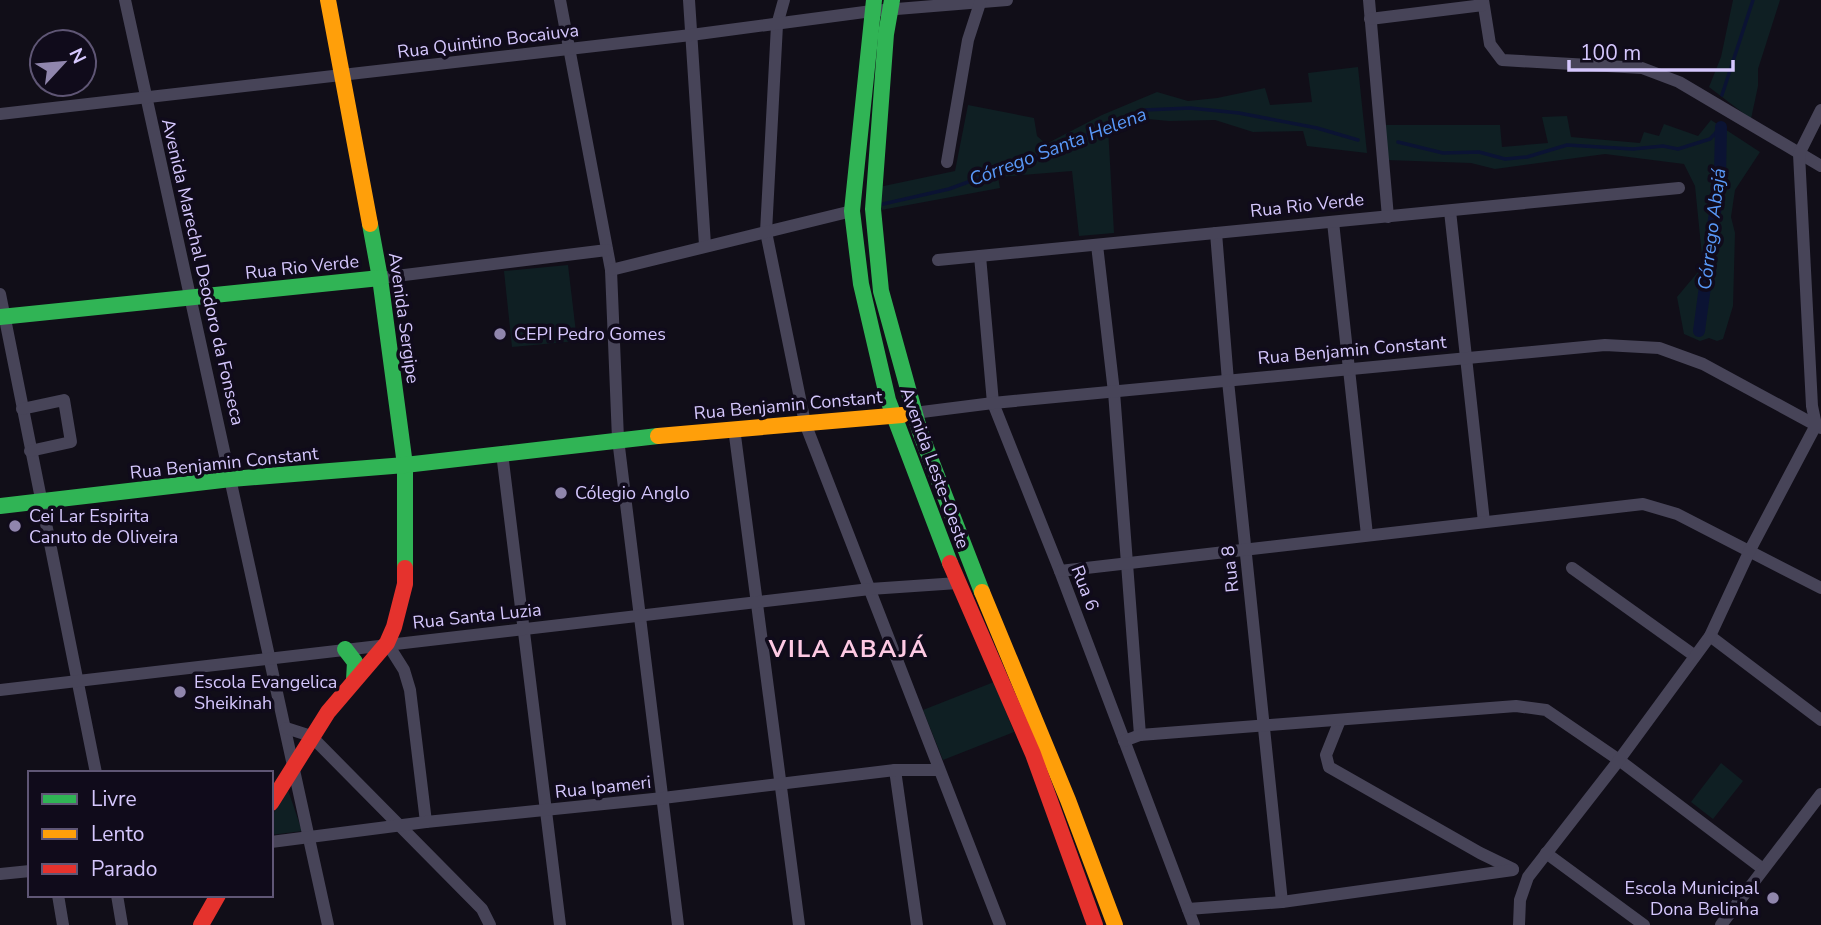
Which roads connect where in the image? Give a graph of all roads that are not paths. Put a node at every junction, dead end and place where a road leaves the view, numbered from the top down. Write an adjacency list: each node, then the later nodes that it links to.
1 (125, 0): 17 (street, Avenida Marechal Deodoro da Fonseca)
2 (328, 0): 16 (street, Avenida Sergipe)
3 (560, 0): 15 (street)
4 (689, 0): 14 (street)
5 (784, 0): 13 (street)
6 (1007, 0): 8 (street, Rua Quintino Bocaiuva)
7 (1369, 0): 12 (street)
8 (981, 2): 11 (street, Rua Quintino Bocaiuva); 21 (street)
9 (1483, 3): 12 (street); 20 (street)
10 (873, 5): 11 (street, Rua Quintino Bocaiuva); 13 (street, Rua Quintino Bocaiuva); 24 (street, Avenida Leste-Oeste)
11 (891, 5): 46 (street, Avenida Leste-Oeste)
12 (1370, 19): 26 (street)
13 (777, 25): 14 (street, Rua Quintino Bocaiuva); 28 (street)
14 (691, 35): 15 (street, Rua Quintino Bocaiuva); 30 (street)
15 (571, 49): 16 (street, Rua Quintino Bocaiuva); 32 (street)
16 (342, 75): 17 (street, Rua Quintino Bocaiuva); 36 (street, Avenida Sergipe)
17 (146, 98): 19 (street, Rua Quintino Bocaiuva); 38 (street, Avenida Marechal Deodoro da Fonseca)
18 (1821, 110): 20 (street)
19 (0, 114)
20 (1799, 154): 22 (street); 49 (street)
21 (947, 162)
22 (1821, 166)
23 (1679, 188): 25 (street, Rua Rio Verde)
24 (852, 211): 28 (street); 47 (street, Avenida Leste-Oeste)
25 (1450, 211): 26 (street, Rua Rio Verde); 40 (street)
26 (1388, 217): 27 (street, Rua Rio Verde)
27 (1333, 222): 29 (street, Rua Rio Verde); 41 (street)
28 (766, 232): 30 (street); 48 (street)
29 (1216, 233): 31 (street, Rua Rio Verde); 42 (street, Rua 8)
30 (705, 245): 35 (street)
31 (1097, 245): 33 (street, Rua Rio Verde); 43 (street)
32 (607, 250): 35 (street); 36 (street, Rua Rio Verde)
33 (980, 256): 34 (street, Rua Rio Verde); 44 (street, Rua 6)
34 (938, 260)
35 (611, 270): 51 (street)
36 (380, 278): 38 (street, Rua Rio Verde); 54 (street, Avenida Sergipe)
37 (0, 294): 39 (street)
38 (192, 298): 39 (street, Rua Rio Verde); 55 (street, Avenida Marechal Deodoro da Fonseca)
39 (2, 317): 45 (street)
40 (1467, 358): 41 (street, Rua Benjamin Constant); 49 (street, Rua Benjamin Constant); 58 (street)
41 (1349, 369): 42 (street, Rua Benjamin Constant); 59 (street)
42 (1228, 381): 43 (street, Rua Benjamin Constant); 60 (street, Rua 8)
43 (1114, 392): 44 (street, Rua Benjamin Constant); 62 (street)
44 (993, 403): 46 (street, Rua Benjamin Constant); 64 (street, Rua 6)
45 (22, 409): 52 (street); 52 (street)
46 (914, 413): 47 (street, Rua Benjamin Constant); 122 (street, Avenida Leste-Oeste)
47 (892, 416): 48 (street, Rua Benjamin Constant); 65 (street, Avenida Leste-Oeste)
48 (805, 423): 50 (street, Rua Benjamin Constant); 67 (street)
49 (1819, 426): 61 (street)
50 (734, 428): 51 (street, Rua Benjamin Constant); 68 (street)
51 (618, 439): 53 (street, Rua Benjamin Constant); 69 (street)
52 (30, 450): 56 (street)
53 (502, 453): 54 (street, Rua Benjamin Constant); 70 (street)
54 (405, 466): 55 (street, Rua Benjamin Constant); 72 (street, Avenida Sergipe)
55 (231, 479): 56 (street, Rua Benjamin Constant); 75 (street, Avenida Marechal Deodoro da Fonseca)
56 (40, 502): 57 (street, Rua Benjamin Constant); 77 (street)
57 (0, 506)
58 (1483, 522): 59 (street); 61 (street)
59 (1367, 535): 60 (street)
60 (1246, 549): 62 (street); 81 (street, Rua 8)
61 (1750, 550): 66 (street); 71 (street)
62 (1127, 563): 64 (street); 83 (street)
63 (1572, 568): 74 (street)
64 (1060, 571): 85 (street, Rua 6)
65 (958, 583): 67 (street, Rua Santa Luzia); 121 (street, Avenida Leste-Oeste)
66 (1821, 588)
67 (870, 589): 68 (street, Rua Santa Luzia); 88 (street)
68 (757, 602): 69 (street, Rua Santa Luzia); 91 (street)
69 (640, 616): 70 (street, Rua Santa Luzia); 93 (street)
70 (524, 628): 72 (street, Rua Santa Luzia); 95 (street)
71 (1710, 636): 74 (street); 80 (street)
72 (387, 643): 73 (street, Rua Santa Luzia); 76 (street); 96 (street)
73 (345, 649): 75 (street, Rua Santa Luzia); 76 (street)
74 (1695, 656): 86 (street)
75 (271, 659): 77 (street, Rua Santa Luzia); 82 (street, Avenida Marechal Deodoro da Fonseca)
76 (354, 680): 84 (street)
77 (79, 681): 78 (street, Rua Santa Luzia); 89 (street)
78 (0, 690)
79 (1339, 720): 81 (street); 86 (street); 102 (street)
80 (1821, 720)
81 (1264, 726): 83 (street); 109 (street, Rua 8)
82 (286, 728): 84 (street); 87 (street, Avenida Marechal Deodoro da Fonseca)
83 (1140, 735): 85 (street)
84 (312, 736): 87 (street); 97 (street)
85 (1124, 741): 110 (street, Rua 6)
86 (1619, 760): 100 (street); 101 (street)
87 (293, 765): 94 (street); 98 (street, Avenida Marechal Deodoro da Fonseca)
88 (939, 770): 90 (street, Rua Ipameri); 120 (street)
89 (96, 771)
90 (895, 771): 91 (street, Rua Ipameri); 119 (street)
91 (781, 784): 93 (street, Rua Ipameri); 118 (street)
92 (1821, 794): 101 (street)
93 (663, 798): 95 (street, Rua Ipameri); 117 (street)
94 (273, 800)
95 (545, 810): 96 (street, Rua Ipameri); 116 (street)
96 (426, 822): 97 (street, Rua Ipameri)
97 (400, 825): 98 (street, Rua Ipameri); 115 (street)
98 (309, 838): 99 (street, Rua Ipameri); 114 (street, Avenida Marechal Deodoro da Fonseca)
99 (273, 842)
100 (1546, 853): 105 (street); 125 (street)
101 (1763, 869): 126 (street)
102 (1513, 870): 105 (street); 109 (street)
103 (28, 871): 104 (street)
104 (0, 874)
105 (1528, 877): 124 (street)
106 (58, 897): 111 (street)
107 (117, 897): 112 (street)
108 (217, 897): 113 (street)
109 (1282, 902): 110 (street)
110 (1188, 909): 123 (street, Rua 6)
111 (63, 925)
112 (122, 925)
113 (201, 925)
114 (328, 925)
115 (490, 925)
116 (560, 925)
117 (678, 925)
118 (799, 925)
119 (917, 925)
120 (999, 925)
121 (1095, 925)
122 (1115, 925)
123 (1194, 925)
124 (1519, 925)
125 (1644, 925)
126 (1721, 925)

